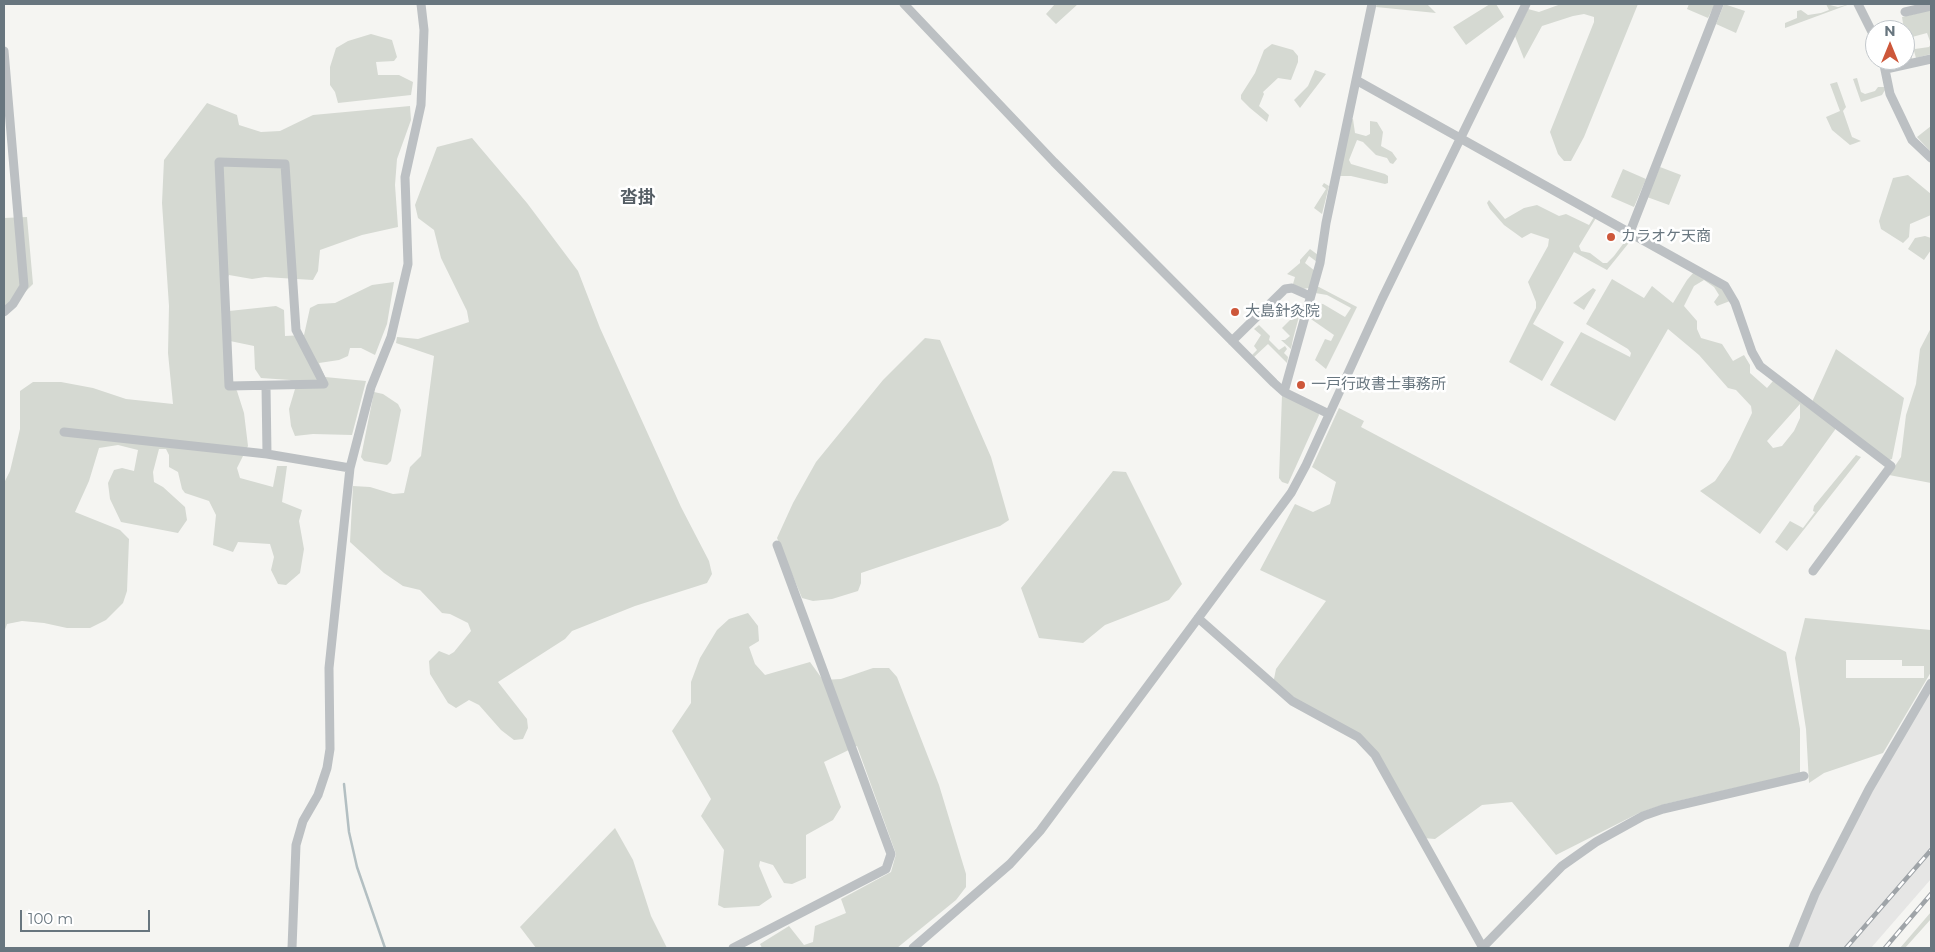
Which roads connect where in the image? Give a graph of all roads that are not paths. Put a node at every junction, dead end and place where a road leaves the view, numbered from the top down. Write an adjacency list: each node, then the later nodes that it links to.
1 (420, 4): 26 (street)
2 (904, 4): 20 (street)
3 (1372, 4): 14 (street)
4 (1526, 4): 15 (street)
5 (1719, 4): 17 (street)
6 (1858, 4): 9 (street)
7 (1931, 6): 8 (street)
8 (1905, 12)
9 (1866, 20)
10 (4, 52): 19 (street)
11 (1931, 59): 12 (street)
12 (1915, 61)
13 (1885, 70): 16 (street)
14 (1356, 80): 15 (street); 18 (street)
15 (1461, 138): 17 (street); 23 (street)
16 (1931, 158)
17 (1630, 232): 28 (street)
18 (1310, 296): 20 (street); 22 (street)
19 (4, 312)
20 (1232, 341): 22 (street)
21 (266, 386): 21 (street); 25 (street)
22 (1284, 392): 23 (street)
23 (1329, 414): 29 (street)
24 (64, 432): 25 (street)
25 (267, 454): 26 (street)
26 (350, 468): 32 (street)
27 (777, 545): 33 (street)
28 (1813, 571)
29 (1198, 618): 34 (street); 35 (street)
30 (1931, 683): 36 (street)
31 (1804, 776): 35 (street)
32 (292, 948)
33 (733, 948)
34 (913, 948)
35 (1482, 948)
36 (1793, 948)

